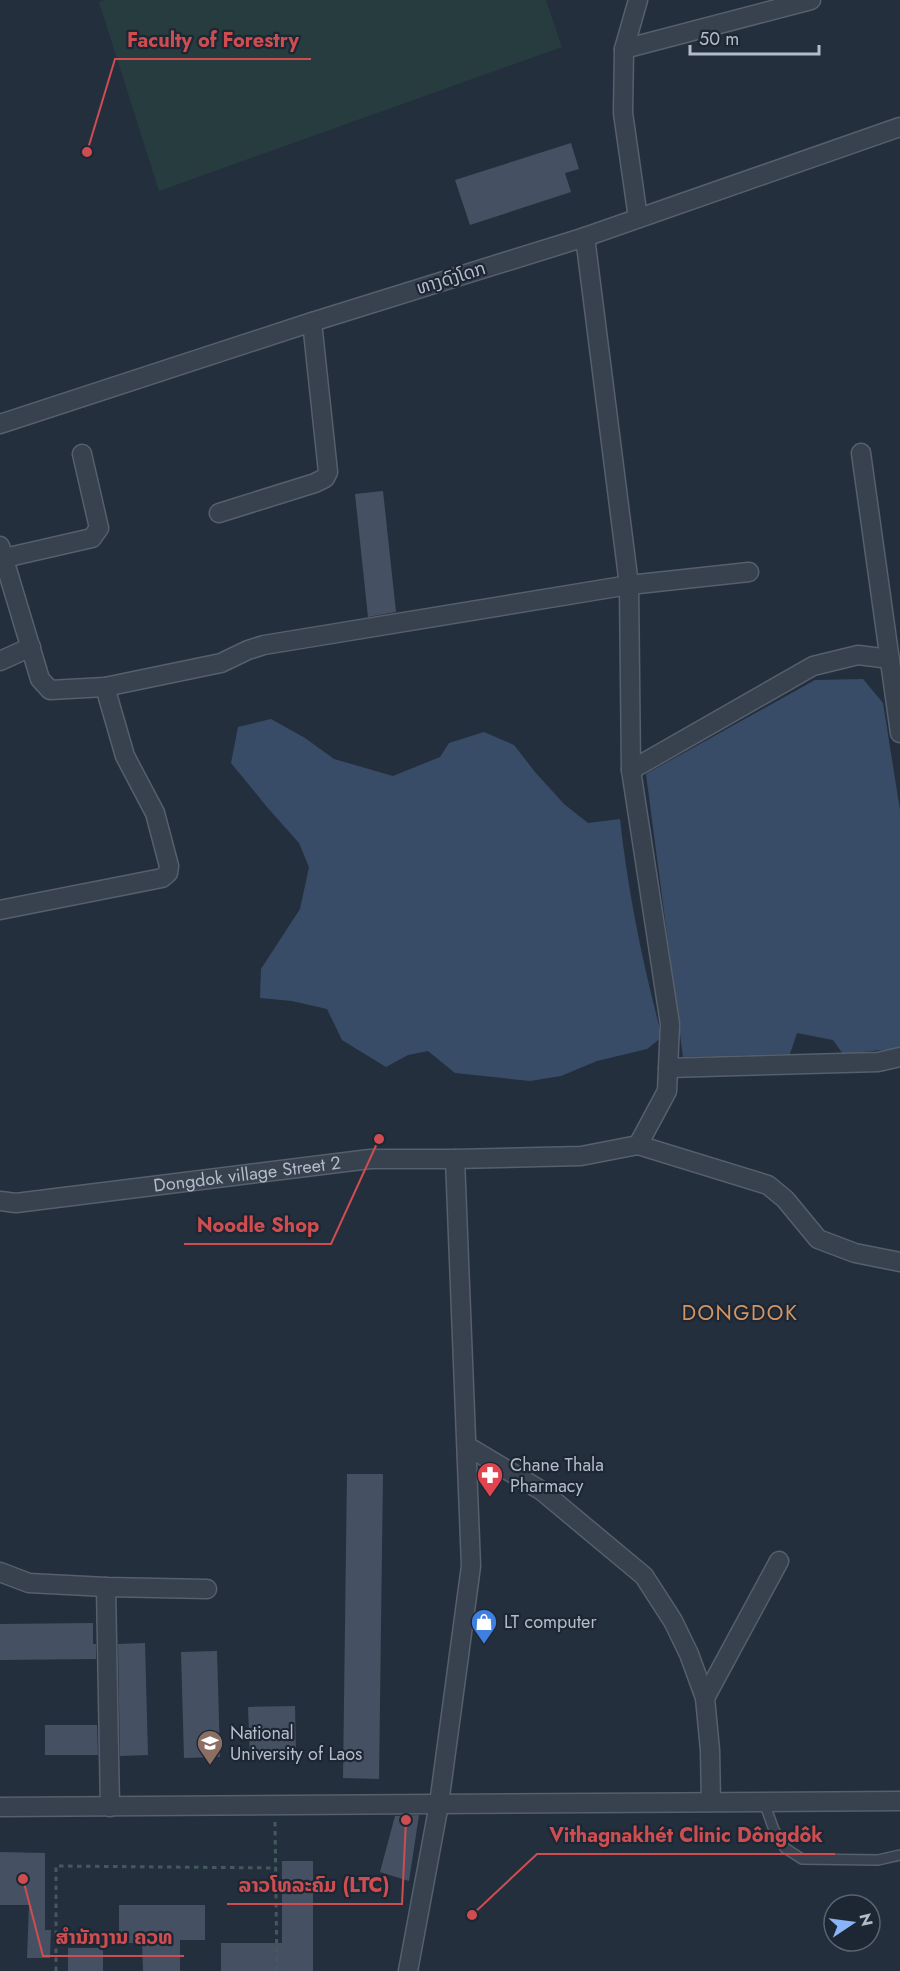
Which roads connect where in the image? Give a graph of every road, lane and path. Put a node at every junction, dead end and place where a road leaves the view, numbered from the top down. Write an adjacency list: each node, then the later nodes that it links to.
1 (638, 0): 3 (street)
2 (811, 0): 3 (street)
3 (624, 50): 5 (street)
4 (900, 127): 5 (street, ທາງດົງໂດກ)
5 (638, 218): 6 (street, ທາງດົງໂດກ)
6 (585, 237): 7 (street, ທາງດົງໂດກ); 14 (street)
7 (312, 322): 8 (street, ທາງດົງໂດກ); 11 (street)
8 (0, 424)
9 (861, 453): 16 (street)
10 (82, 454): 12 (street)
11 (219, 513)
12 (1, 554): 15 (street)
13 (749, 572): 14 (street)
14 (629, 585): 18 (street); 20 (street)
15 (31, 647): 17 (street); 18 (street)
16 (890, 659): 19 (street); 20 (street)
17 (0, 662)
18 (105, 687): 21 (street)
19 (900, 733)
20 (631, 770): 23 (street)
21 (0, 910)
22 (900, 1056): 23 (street)
23 (668, 1068): 24 (street)
24 (638, 1145): 25 (street, Dongdok village Street 2); 27 (street)
25 (455, 1159): 26 (street, Dongdok village Street 2); 28 (street)
26 (0, 1201)
27 (900, 1262)
28 (466, 1446): 33 (street); 37 (street)
29 (779, 1560): 33 (street)
30 (0, 1572): 31 (street)
31 (106, 1587): 32 (street); 39 (street)
32 (207, 1589)
33 (705, 1698): 35 (street)
34 (900, 1801): 36 (street)
35 (711, 1802): 36 (street); 37 (street)
36 (764, 1802): 41 (lane)
37 (439, 1804): 38 (street); 45 (street)
38 (275, 1805): 39 (street); 42 (path)
39 (110, 1807): 40 (street)
40 (0, 1808)
41 (900, 1855)
42 (276, 1868): 43 (path); 44 (path)
43 (56, 1971)
44 (277, 1971)
45 (408, 1971)

